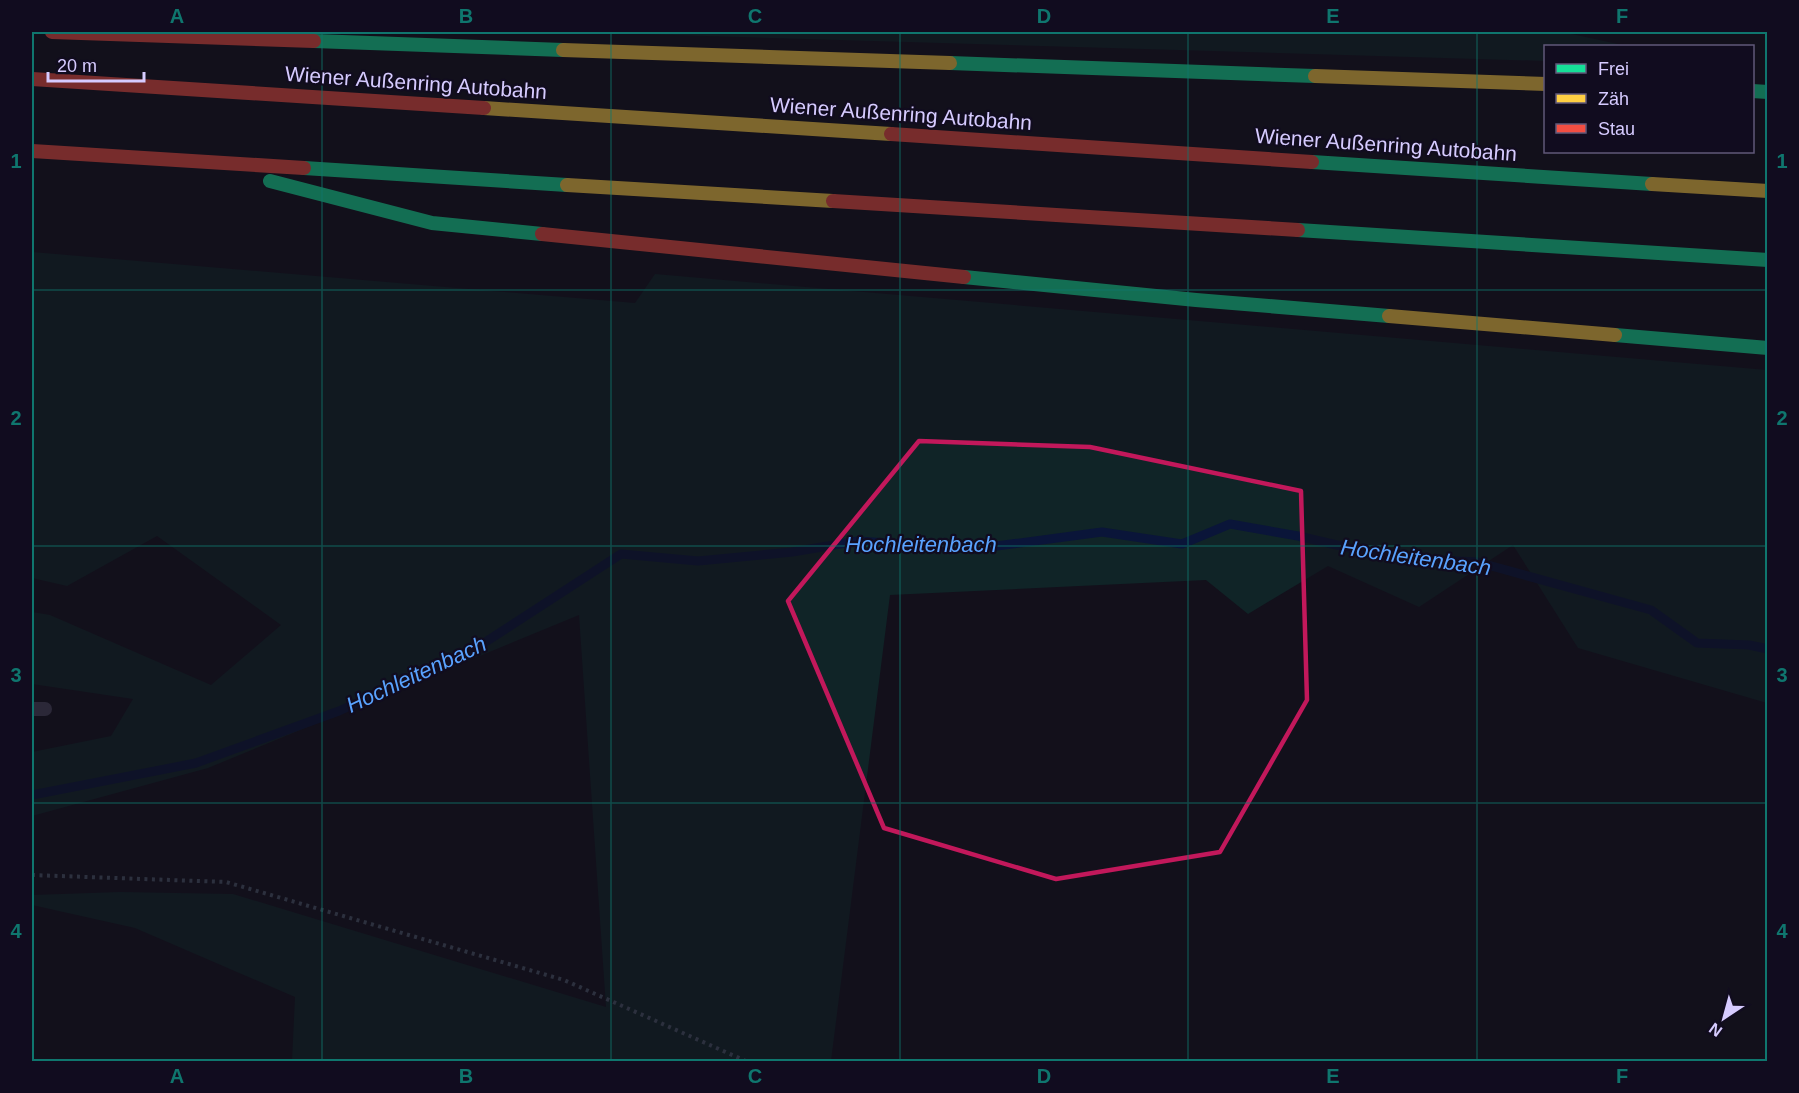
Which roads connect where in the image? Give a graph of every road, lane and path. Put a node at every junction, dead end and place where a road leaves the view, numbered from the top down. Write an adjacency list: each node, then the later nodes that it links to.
1 (52, 32): 3 (highway)
2 (32, 79): 6 (highway, Wiener Außenring Autobahn)
3 (1544, 84)
4 (32, 151): 5 (highway)
5 (199, 162): 7 (highway); 8 (highway)
6 (1767, 191)
7 (1767, 260)
8 (1767, 348)
9 (32, 874): 10 (path)
10 (748, 1062)

